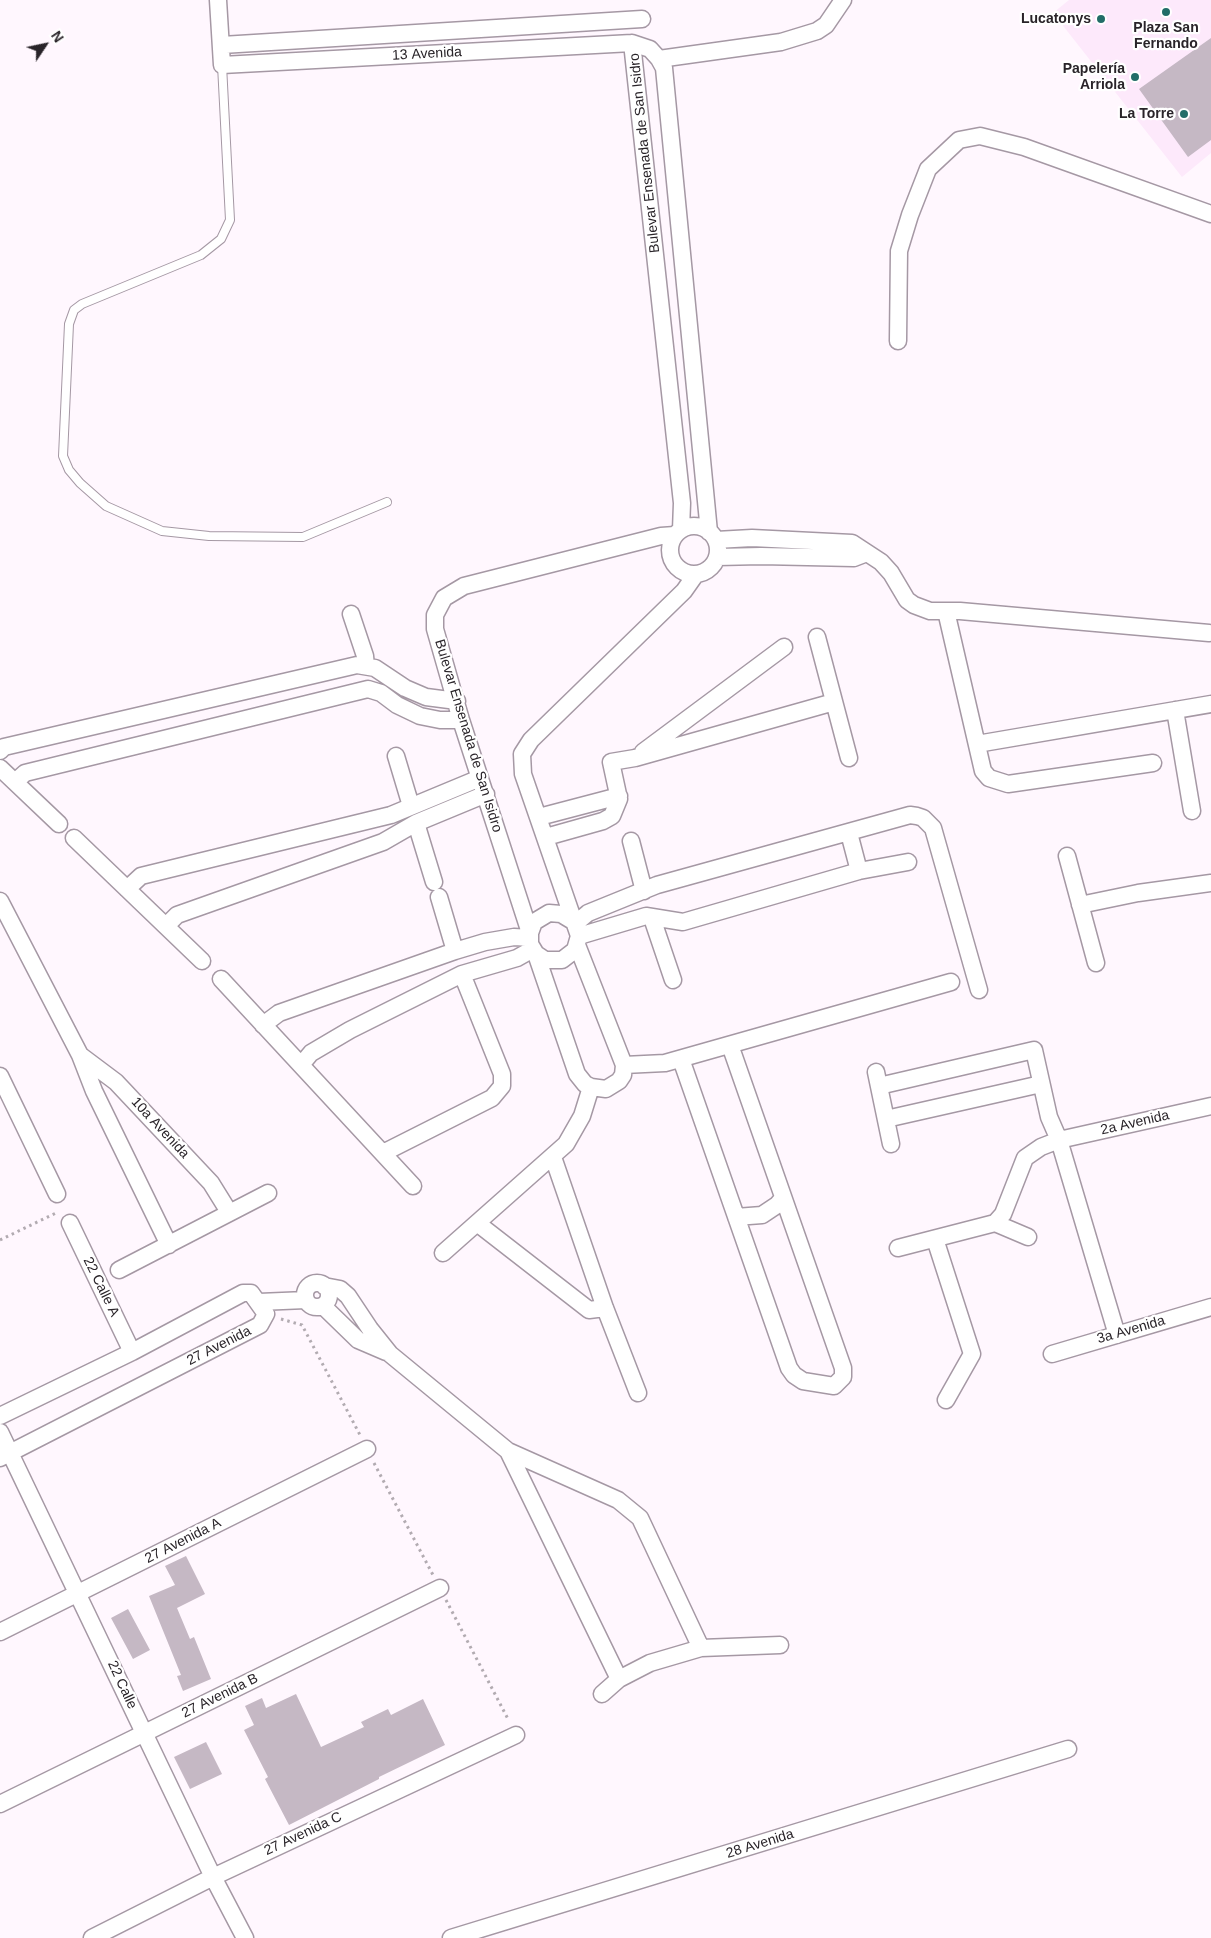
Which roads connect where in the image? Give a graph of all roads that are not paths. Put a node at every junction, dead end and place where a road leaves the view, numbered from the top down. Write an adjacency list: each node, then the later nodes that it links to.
1 (218, 0): 5 (street)
2 (843, 0): 6 (street)
3 (642, 19): 5 (street)
4 (632, 43): 6 (street, Bulevar Ensenada de San Isidro); 7 (street, 13 Avenida); 9 (street, Bulevar Ensenada de San Isidro)
5 (222, 45): 7 (street)
6 (659, 59): 8 (street, Bulevar Ensenada de San Isidro)
7 (222, 65): 12 (lane)
8 (666, 95): 9 (street); 14 (street, Bulevar Ensenada de San Isidro)
9 (640, 99): 13 (street, Bulevar Ensenada de San Isidro)
10 (1211, 214): 11 (street)
11 (898, 341)
12 (386, 502)
13 (678, 533): 14 (street); 17 (street); 24 (street, Bulevar Ensenada de San Isidro)
14 (712, 536): 15 (street); 16 (street)
15 (867, 553): 16 (street); 18 (street)
16 (717, 558): 17 (street)
17 (696, 574): 42 (street)
18 (946, 611): 20 (street); 29 (street)
19 (351, 614): 23 (street)
20 (1209, 633)
21 (817, 637): 25 (street)
22 (784, 647): 32 (street)
23 (366, 666): 24 (street); 30 (street)
24 (458, 701): 28 (street, Bulevar Ensenada de San Isidro)
25 (834, 702): 32 (street); 33 (street)
26 (1211, 704): 27 (street)
27 (1175, 710): 29 (street); 41 (street)
28 (461, 720): 36 (street, Bulevar Ensenada de San Isidro); 37 (street)
29 (977, 744): 34 (street)
30 (0, 751)
31 (396, 756): 40 (street)
32 (635, 758): 39 (street)
33 (849, 758)
34 (1153, 763)
35 (0, 768): 37 (street)
36 (480, 778): 38 (street, Bulevar Ensenada de San Isidro); 40 (street)
37 (15, 782): 44 (street)
38 (486, 794): 43 (street); 60 (street, Bulevar Ensenada de San Isidro)
39 (619, 796): 42 (street); 46 (street)
40 (411, 806): 53 (street)
41 (1192, 811)
42 (538, 817): 46 (street)
43 (416, 823): 58 (street); 61 (street)
44 (59, 824)
45 (849, 833): 51 (street); 54 (street); 68 (street)
46 (546, 837): 59 (street)
47 (74, 838): 53 (street)
48 (632, 840): 54 (street)
49 (1067, 856): 56 (street)
50 (908, 862): 51 (street)
51 (859, 871): 57 (street)
52 (1211, 883): 56 (street)
53 (127, 890): 58 (street)
54 (644, 891): 59 (street)
55 (0, 902): 71 (street, 10a Avenida)
56 (1080, 905): 63 (street)
57 (652, 918): 59 (street); 66 (street)
58 (166, 926): 62 (street)
59 (576, 931): 60 (street); 60 (street); 74 (street)
60 (532, 943): 61 (street); 64 (street); 77 (street, Bulevar Ensenada de San Isidro)
61 (455, 951): 69 (street)
62 (202, 961)
63 (1096, 963)
64 (462, 974): 73 (street); 82 (street)
65 (221, 979): 69 (street)
66 (673, 980)
67 (951, 982): 70 (street)
68 (979, 990)
69 (263, 1025): 73 (street)
70 (730, 1045): 72 (street); 87 (street)
71 (80, 1055): 88 (street, 10a Avenida); 95 (street, 10a Avenida)
72 (681, 1059): 74 (street); 90 (street)
73 (300, 1065): 82 (street)
74 (624, 1065): 77 (street)
75 (0, 1076): 86 (street)
76 (1041, 1084): 79 (street); 79 (street); 80 (street)
77 (591, 1087): 83 (street)
78 (1211, 1106): 80 (street, 2a Avenida)
79 (886, 1119): 81 (street)
80 (1059, 1140): 92 (street, 2a Avenida); 105 (street)
81 (891, 1144)
82 (383, 1154): 84 (street)
83 (553, 1157): 91 (street); 104 (street)
84 (413, 1186)
85 (268, 1193): 88 (street)
86 (57, 1194)
87 (783, 1198): 90 (street); 90 (street)
88 (229, 1212): 95 (street)
89 (67, 1216): 106 (street, 22 Calle A)
90 (736, 1216)
91 (476, 1223): 97 (street); 104 (street)
92 (995, 1223): 93 (street); 94 (street)
93 (1028, 1237)
94 (935, 1239): 96 (street); 110 (street)
95 (169, 1245): 98 (street)
96 (898, 1248)
97 (443, 1253)
98 (119, 1270)
99 (324, 1286): 100 (street); 101 (street); 107 (street)
100 (306, 1300): 101 (street); 103 (street)
101 (323, 1306): 107 (street)
102 (1211, 1307): 105 (street, 3a Avenida)
103 (262, 1308): 106 (street); 115 (street, 27 Avenida)
104 (605, 1308): 109 (street)
105 (1117, 1334): 108 (street, 3a Avenida)
106 (132, 1352): 111 (street)
107 (390, 1354): 114 (street)
108 (1052, 1354)
109 (638, 1393)
110 (946, 1400)
111 (0, 1416)
112 (0, 1432): 115 (street, 22 Calle)
113 (367, 1449): 117 (street, 27 Avenida A)
114 (508, 1451): 120 (street); 121 (street)
115 (5, 1455): 117 (street, 22 Calle)
116 (440, 1588): 123 (street, 27 Avenida B)
117 (79, 1593): 118 (street, 27 Avenida A); 123 (street, 22 Calle)
118 (0, 1632)
119 (780, 1645): 120 (street)
120 (702, 1648): 121 (street)
121 (619, 1679): 122 (street)
122 (602, 1694)
123 (144, 1733): 126 (street, 27 Avenida B); 127 (street, 22 Calle)
124 (516, 1735): 127 (street, 27 Avenida C)
125 (1068, 1749): 130 (street, 28 Avenida)
126 (0, 1804)
127 (213, 1877): 128 (street, 27 Avenida C); 129 (street, 22 Calle)
128 (92, 1938)
129 (245, 1938)
130 (451, 1938)

